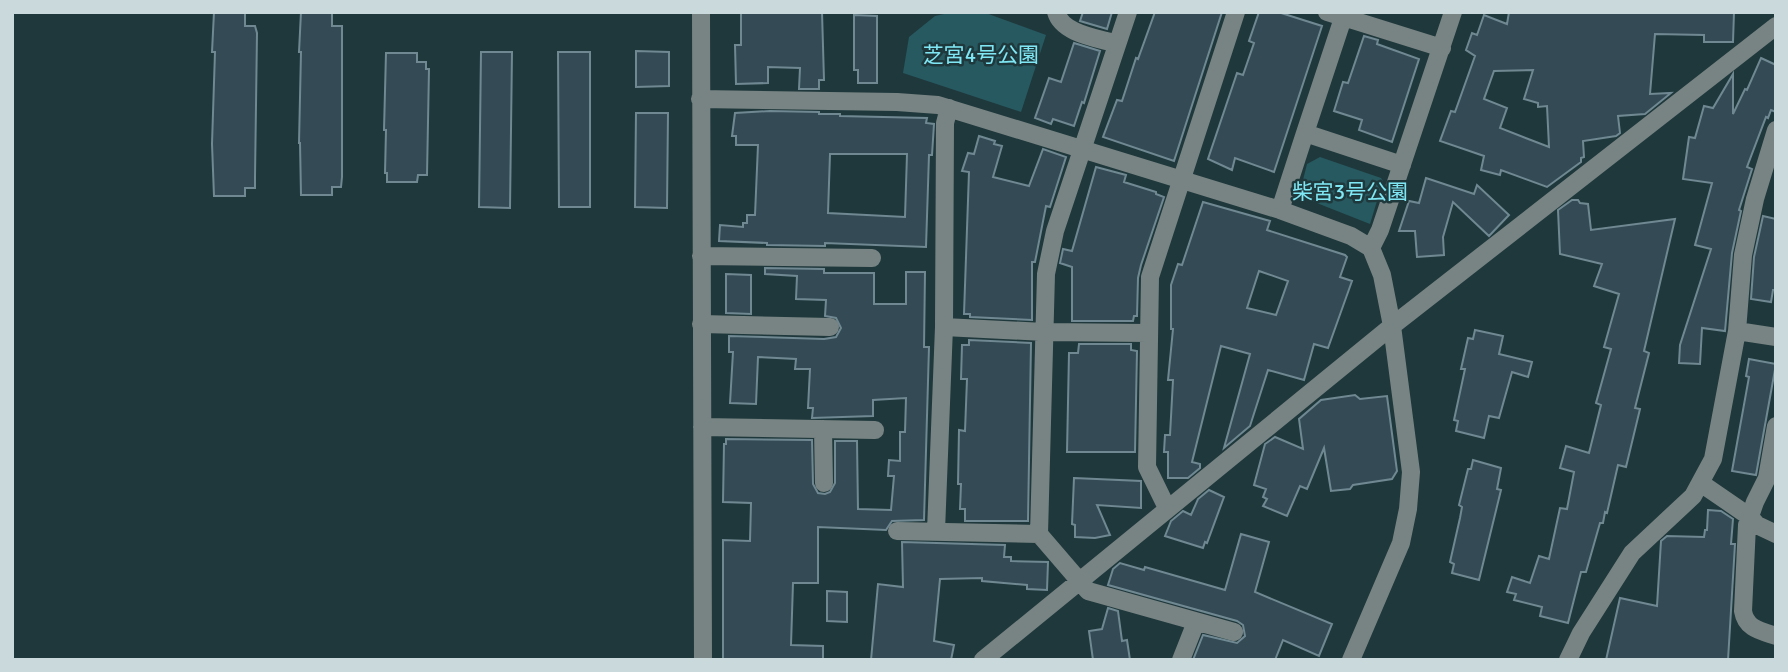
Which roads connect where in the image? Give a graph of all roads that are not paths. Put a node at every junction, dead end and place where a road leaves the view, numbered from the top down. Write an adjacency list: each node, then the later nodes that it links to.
1 (701, 12): 10 (street)
2 (1055, 12): 8 (street)
3 (1128, 12): 8 (street)
4 (1237, 12): 16 (street)
5 (1453, 12): 9 (street)
6 (1338, 14): 9 (street); 13 (street)
7 (1776, 26): 22 (street)
8 (1117, 44): 14 (street)
9 (1441, 48): 15 (street)
10 (700, 99): 11 (street); 19 (street)
11 (949, 108): 14 (street); 24 (street)
12 (1776, 130): 25 (street)
13 (1305, 133): 15 (street); 17 (street)
14 (1083, 149): 16 (street); 26 (street)
15 (1402, 166): 18 (street)
16 (1182, 180): 17 (street); 27 (street)
17 (1280, 210): 18 (street)
18 (1371, 248): 22 (street)
19 (701, 257): 20 (street); 21 (street)
20 (872, 258)
21 (701, 324): 23 (street); 30 (street)
22 (1392, 326): 35 (street); 48 (street)
23 (830, 327)
24 (944, 327): 26 (street); 38 (street)
25 (1737, 331): 28 (street); 34 (street)
26 (1044, 332): 27 (street); 39 (street)
27 (1148, 332): 35 (street)
28 (1776, 337)
29 (1776, 426): 36 (street)
30 (702, 427): 31 (street); 45 (street)
31 (823, 429): 32 (street); 33 (street)
32 (875, 430)
33 (824, 483)
34 (1702, 484): 36 (street); 49 (street)
35 (1167, 508): 41 (street)
36 (1750, 517): 40 (street); 44 (street)
37 (897, 531): 38 (street)
38 (936, 531): 39 (street)
39 (1039, 534): 41 (street)
40 (1776, 534)
41 (1080, 580): 42 (street); 46 (street)
42 (1196, 622): 43 (street); 47 (street)
43 (1234, 632)
44 (1776, 636)
45 (703, 660)
46 (983, 660)
47 (1181, 660)
48 (1351, 660)
49 (1568, 660)

